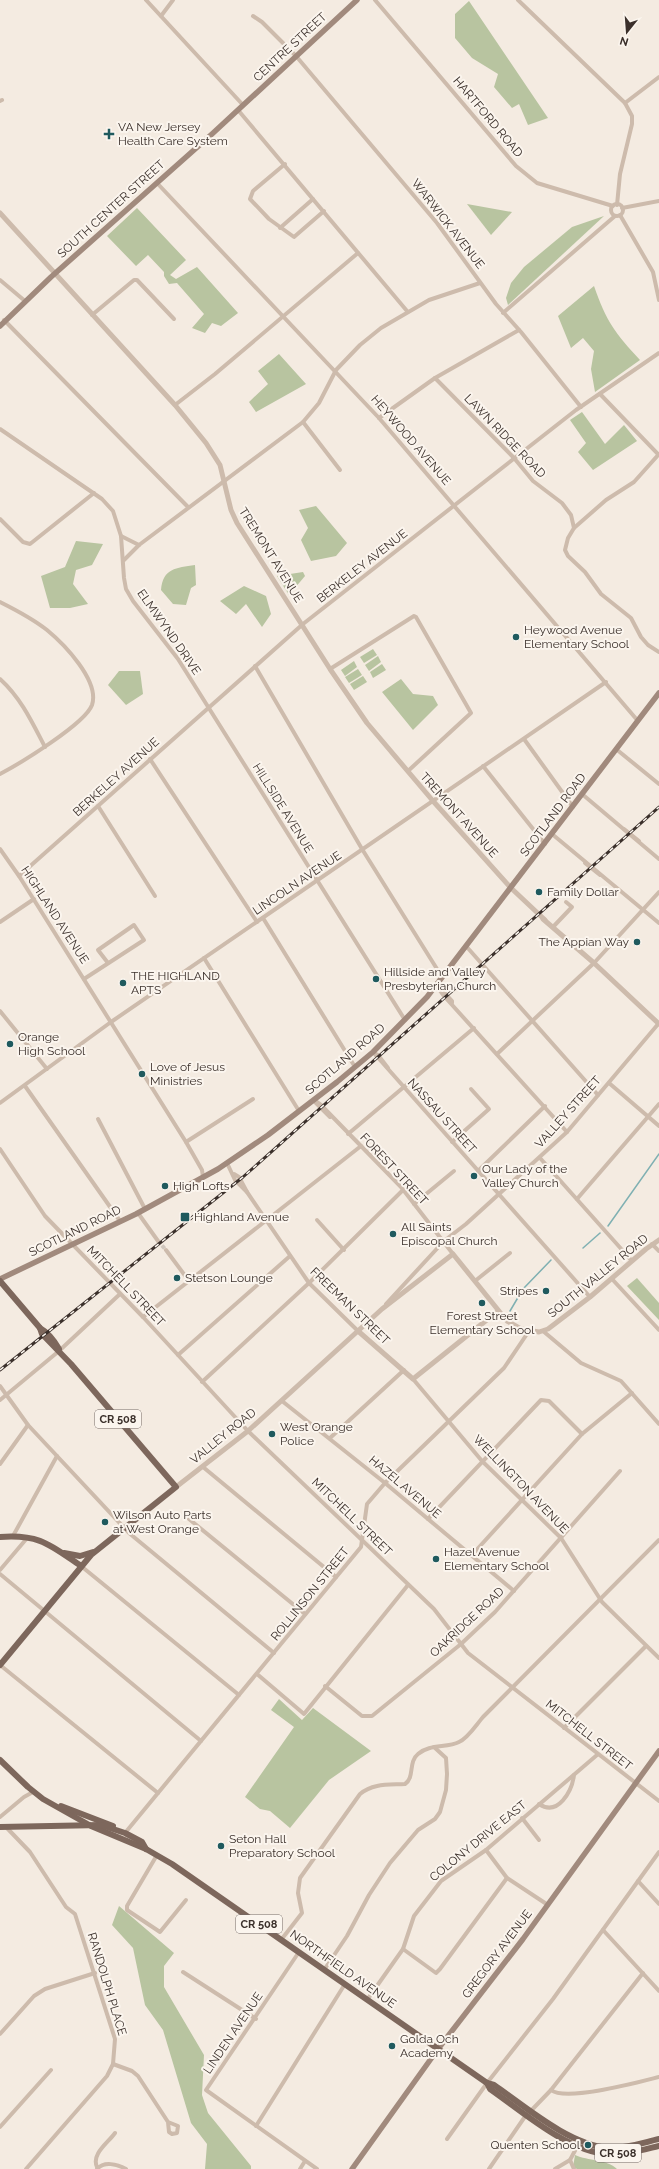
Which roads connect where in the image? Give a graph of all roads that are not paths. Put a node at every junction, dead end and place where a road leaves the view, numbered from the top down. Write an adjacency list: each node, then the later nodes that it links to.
1 (146, 0): 6 (street)
2 (173, 0): 6 (street)
3 (357, 0): 8 (main road, CENTRE STREET)
4 (375, 0): 17 (street, HARTFORD ROAD)
5 (518, 0): 10 (street)
6 (161, 16): 11 (street)
7 (254, 16): 8 (street, WARWICK AVENUE)
8 (296, 56): 11 (main road, CENTRE STREET); 27 (street, WARWICK AVENUE)
9 (659, 77): 10 (street)
10 (624, 103): 17 (street)
11 (243, 105): 12 (main road, CENTRE STREET)
12 (238, 110): 13 (street); 14 (main road, SOUTH CENTER STREET)
13 (285, 164): 15 (street); 23 (street)
14 (157, 183): 25 (main road, SOUTH CENTER STREET); 33 (street, HEYWOOD AVENUE)
15 (313, 199): 19 (street); 23 (street)
16 (659, 201): 18 (street)
17 (615, 206): 18 (street, HARTFORD ROAD); 22 (street)
18 (622, 208): 21 (street)
19 (324, 211): 23 (street); 24 (street)
20 (0, 213): 25 (street, TREMONT AVENUE)
21 (620, 215): 22 (street); 28 (street)
22 (615, 216): 31 (street)
23 (280, 228)
24 (358, 253): 30 (street); 33 (street)
25 (56, 273): 29 (main road, SOUTH CENTER STREET); 32 (street, TREMONT AVENUE)
26 (0, 280): 29 (street)
27 (480, 283): 30 (street); 31 (street, WARWICK AVENUE)
28 (659, 300)
29 (25, 301): 35 (main road, SOUTH CENTER STREET)
30 (408, 311): 39 (street)
31 (503, 313): 37 (street, WARWICK AVENUE)
32 (92, 315): 34 (street); 42 (street, TREMONT AVENUE)
33 (284, 317): 39 (street, HEYWOOD AVENUE); 42 (street)
34 (174, 319)
35 (4, 320): 36 (main road, SOUTH CENTER STREET); 53 (street)
36 (0, 326)
37 (519, 330): 40 (street); 43 (street, WARWICK AVENUE)
38 (659, 353): 41 (street, BERKELEY AVENUE)
39 (336, 370): 44 (street, HEYWOOD AVENUE); 45 (street)
40 (435, 378): 44 (street); 48 (street, LAWN RIDGE ROAD)
41 (600, 394): 43 (street, BERKELEY AVENUE); 47 (street)
42 (175, 405): 50 (street, TREMONT AVENUE)
43 (581, 407): 48 (street, BERKELEY AVENUE)
44 (378, 418): 52 (street, HEYWOOD AVENUE)
45 (303, 422): 49 (street); 50 (street)
46 (0, 429): 51 (street, ELMWYND DRIVE)
47 (659, 454): 55 (street)
48 (514, 458): 52 (street, BERKELEY AVENUE); 55 (street, LAWN RIDGE ROAD)
49 (340, 470)
50 (225, 481): 53 (street); 60 (street, TREMONT AVENUE)
51 (94, 493): 54 (street); 56 (street, ELMWYND DRIVE)
52 (454, 506): 60 (street, BERKELEY AVENUE); 65 (street, HEYWOOD AVENUE)
53 (188, 507): 57 (street)
54 (0, 519)
55 (574, 528): 61 (street)
56 (121, 536): 57 (street); 58 (street, ELMWYND DRIVE)
57 (139, 545): 58 (street)
58 (124, 560): 67 (street, ELMWYND DRIVE)
59 (0, 602): 70 (street)
60 (303, 624): 62 (street, BERKELEY AVENUE); 63 (street, TREMONT AVENUE)
61 (659, 652)
62 (255, 666): 67 (street, BERKELEY AVENUE); 84 (street)
63 (330, 669): 74 (street, TREMONT AVENUE); 74 (street)
64 (0, 679): 70 (street)
65 (606, 682): 68 (street, HEYWOOD AVENUE); 69 (street, LINCOLN AVENUE)
66 (659, 693): 68 (main road, SCOTLAND ROAD)
67 (209, 709): 72 (street, BERKELEY AVENUE); 87 (street, HILLSIDE AVENUE)
68 (638, 720): 71 (main road, SCOTLAND ROAD)
69 (524, 739): 73 (street, LINCOLN AVENUE); 80 (street)
70 (45, 746): 75 (street)
71 (616, 749): 76 (street); 77 (main road, SCOTLAND ROAD)
72 (150, 759): 79 (street, BERKELEY AVENUE); 96 (street)
73 (483, 766): 78 (street, LINCOLN AVENUE); 82 (street)
74 (408, 771): 78 (street, TREMONT AVENUE)
75 (0, 774)
76 (659, 784)
77 (582, 794): 80 (main road, SCOTLAND ROAD); 85 (street)
78 (433, 801): 84 (street, LINCOLN AVENUE); 88 (street, TREMONT AVENUE)
79 (98, 806): 86 (street, BERKELEY AVENUE); 90 (street)
80 (573, 807): 81 (main road, SCOTLAND ROAD)
81 (552, 834): 82 (main road, SCOTLAND ROAD); 93 (street)
82 (545, 844): 88 (main road, SCOTLAND ROAD)
83 (0, 849): 86 (street, HIGHLAND AVENUE)
84 (363, 850): 87 (street, LINCOLN AVENUE); 103 (street)
85 (659, 858)
86 (19, 876): 91 (street, HIGHLAND AVENUE)
87 (316, 881): 94 (street, LINCOLN AVENUE); 107 (street, HILLSIDE AVENUE)
88 (511, 888): 98 (street, TREMONT AVENUE); 99 (main road, SCOTLAND ROAD)
89 (659, 892): 93 (street)
90 (155, 896)
91 (34, 899): 95 (street); 104 (street, HIGHLAND AVENUE)
92 (566, 902): 98 (street)
93 (643, 910): 97 (street); 102 (street)
94 (263, 918): 96 (street, LINCOLN AVENUE); 114 (street)
95 (0, 922)
96 (257, 922): 100 (street, LINCOLN AVENUE)
97 (659, 923)
98 (553, 927): 102 (street, TREMONT AVENUE)
99 (466, 946): 103 (main road, SCOTLAND ROAD); 108 (street)
100 (204, 958): 109 (street, LINCOLN AVENUE); 126 (street)
101 (108, 963): 101 (street); 104 (street)
102 (594, 963): 108 (street); 110 (street, TREMONT AVENUE)
103 (442, 977): 105 (main road, SCOTLAND ROAD)
104 (84, 979): 109 (street, HIGHLAND AVENUE)
105 (436, 985): 107 (main road, SCOTLAND ROAD); 111 (street)
106 (0, 1011): 115 (street)
107 (405, 1020): 112 (main road, SCOTLAND ROAD)
108 (533, 1020): 113 (street); 120 (street)
109 (111, 1022): 115 (street, LINCOLN AVENUE); 132 (street, HIGHLAND AVENUE)
110 (659, 1023): 116 (street, VALLEY STREET)
111 (474, 1028): 113 (street); 118 (street)
112 (372, 1052): 114 (main road, SCOTLAND ROAD); 118 (street, NASSAU STREET)
113 (497, 1054): 125 (street)
114 (355, 1067): 122 (main road, SCOTLAND ROAD)
115 (48, 1069): 117 (street, LINCOLN AVENUE)
116 (609, 1083): 120 (street, VALLEY STREET); 127 (street)
117 (25, 1086): 123 (street, LINCOLN AVENUE); 149 (street)
118 (404, 1087): 131 (street); 133 (street, NASSAU STREET)
119 (472, 1089): 133 (street)
120 (598, 1095): 130 (street, VALLEY STREET)
121 (253, 1099): 132 (street)
122 (314, 1100): 126 (main road, SCOTLAND ROAD); 131 (street, FOREST STREET)
123 (0, 1104)
124 (659, 1104): 127 (street)
125 (545, 1106): 130 (street); 139 (street)
126 (299, 1111): 137 (main road, SCOTLAND ROAD)
127 (647, 1116): 129 (street); 143 (street)
128 (98, 1119): 145 (street)
129 (659, 1126)
130 (567, 1132): 136 (street, VALLEY STREET)
131 (348, 1134): 134 (street, FOREST STREET)
132 (186, 1142): 140 (street, HIGHLAND AVENUE)
133 (452, 1142): 139 (street, NASSAU STREET)
134 (360, 1146): 141 (street, FOREST STREET); 147 (street)
135 (0, 1149): 153 (street, MITCHELL STREET)
136 (540, 1158): 142 (street, VALLEY STREET); 143 (street)
137 (227, 1163): 140 (main road, SCOTLAND ROAD); 147 (street, FREEMAN STREET)
138 (454, 1171): 144 (street)
139 (478, 1171): 142 (street, NASSAU STREET)
140 (203, 1177): 145 (main road, SCOTLAND ROAD)
141 (403, 1190): 144 (street, FOREST STREET); 156 (street)
142 (499, 1194): 152 (street, VALLEY STREET); 168 (street, NASSAU STREET)
143 (577, 1199): 161 (street)
144 (414, 1204): 152 (street, FOREST STREET)
145 (145, 1209): 146 (main road, SCOTLAND ROAD)
146 (138, 1213): 149 (main road, SCOTLAND ROAD); 151 (street)
147 (266, 1220): 160 (street, FREEMAN STREET); 164 (street)
148 (317, 1220): 156 (street)
149 (120, 1221): 153 (main road, SCOTLAND ROAD)
150 (659, 1240): 154 (street, SOUTH VALLEY ROAD)
151 (158, 1241)
152 (444, 1242): 159 (street, FOREST STREET); 169 (street, VALLEY STREET)
153 (73, 1244): 163 (main road, SCOTLAND ROAD); 167 (street, MITCHELL STREET)
154 (652, 1244): 157 (street); 161 (street, SOUTH VALLEY ROAD)
155 (166, 1250): 164 (street)
156 (344, 1250): 166 (street)
157 (659, 1251)
158 (510, 1253): 165 (street)
159 (453, 1254): 165 (street, FOREST STREET); 169 (street, VALLEY STREET)
160 (290, 1256): 166 (street, FREEMAN STREET); 177 (street)
161 (632, 1261): 162 (street, SOUTH VALLEY ROAD)
162 (612, 1279): 168 (street, SOUTH VALLEY ROAD); 172 (street)
163 (0, 1280): 176 (main road, CR 508)
164 (189, 1281): 171 (street)
165 (474, 1281): 170 (street, FOREST STREET)
166 (309, 1283): 175 (street, FREEMAN STREET); 180 (street)
167 (120, 1294): 171 (street, MITCHELL STREET); 176 (street)
168 (590, 1297): 174 (street, SOUTH VALLEY ROAD)
169 (382, 1309): 175 (street, VALLEY STREET)
170 (498, 1311): 173 (street, SOUTH VALLEY ROAD); 179 (street)
171 (143, 1317): 177 (street, MITCHELL STREET)
172 (659, 1330)
173 (528, 1331): 174 (street, SOUTH VALLEY ROAD); 186 (street, ROLLINSON STREET)
174 (543, 1331): 182 (street)
175 (358, 1332): 178 (street, FREEMAN STREET); 185 (street, VALLEY ROAD)
176 (59, 1351): 183 (street); 198 (main road, CR 508)
177 (178, 1355): 180 (street, MITCHELL STREET)
178 (404, 1370): 179 (street, FREEMAN STREET); 191 (street)
179 (413, 1379): 186 (street, WELLINGTON AVENUE)
180 (202, 1382): 189 (street, MITCHELL STREET)
181 (0, 1386): 183 (street)
182 (632, 1393): 187 (street); 190 (street)
183 (6, 1394): 184 (street); 188 (street)
184 (0, 1400)
185 (282, 1401): 189 (street, VALLEY ROAD); 191 (street, HAZEL AVENUE)
186 (448, 1422): 193 (street, WELLINGTON AVENUE); 197 (street, ROLLINSON STREET)
187 (659, 1424)
188 (28, 1425): 192 (street); 194 (street)
189 (248, 1431): 195 (street, VALLEY ROAD); 208 (street, MITCHELL STREET)
190 (582, 1434): 193 (street); 199 (street)
191 (330, 1438): 197 (street, HAZEL AVENUE)
192 (57, 1456): 202 (street); 203 (street)
193 (482, 1461): 199 (street, WELLINGTON AVENUE); 201 (street)
194 (0, 1464)
195 (203, 1467): 198 (street, VALLEY ROAD); 215 (street)
196 (620, 1471): 206 (street, OAKRIDGE ROAD)
197 (385, 1483): 201 (street, HAZEL AVENUE); 208 (street, ROLLINSON STREET)
198 (176, 1487): 202 (main road, VALLEY ROAD)
199 (521, 1499): 206 (street, WELLINGTON AVENUE); 211 (street)
200 (190, 1519): 220 (street)
201 (428, 1519): 211 (street, HAZEL AVENUE)
202 (125, 1529): 209 (main road, VALLEY ROAD); 223 (street)
203 (13, 1536): 204 (main road, VALLEY ROAD); 205 (main road, VALLEY ROAD)
204 (29, 1536): 210 (main road, VALLEY ROAD); 213 (street)
205 (0, 1537)
206 (561, 1538): 217 (street, OAKRIDGE ROAD); 218 (street, WELLINGTON AVENUE)
207 (659, 1540): 218 (street)
208 (362, 1541): 215 (street, ROLLINSON STREET); 216 (street, MITCHELL STREET)
209 (96, 1551): 210 (main road, VALLEY ROAD); 212 (main road, VALLEY ROAD)
210 (61, 1552): 212 (main road, VALLEY ROAD)
211 (471, 1556): 217 (street, HAZEL AVENUE)
212 (82, 1566): 219 (main road); 229 (street)
213 (0, 1570)
214 (0, 1574): 219 (street)
215 (336, 1577): 220 (street, ROLLINSON STREET)
216 (408, 1585): 221 (street, MITCHELL STREET); 227 (street)
217 (514, 1591): 221 (street, OAKRIDGE ROAD)
218 (600, 1600): 222 (street, WELLINGTON AVENUE); 228 (street)
219 (44, 1611): 225 (main road); 231 (street)
220 (305, 1614): 223 (street, ROLLINSON STREET)
221 (461, 1644): 227 (street, OAKRIDGE ROAD); 228 (street, MITCHELL STREET)
222 (646, 1646): 224 (street, WELLINGTON AVENUE); 230 (street)
223 (274, 1653): 226 (street, ROLLINSON STREET)
224 (659, 1658)
225 (0, 1665): 239 (street)
226 (257, 1674): 227 (street); 229 (street, ROLLINSON STREET)
227 (325, 1686)
228 (513, 1689): 230 (street, MITCHELL STREET); 232 (street)
229 (239, 1695): 231 (street, ROLLINSON STREET)
230 (564, 1728): 234 (street, MITCHELL STREET)
231 (201, 1741): 239 (street, ROLLINSON STREET)
232 (434, 1747): 260 (street); 263 (street)
233 (659, 1751): 237 (main road, GREGORY AVENUE)
234 (597, 1755): 236 (street, COLONY DRIVE EAST); 237 (street, MITCHELL STREET)
235 (0, 1760): 238 (main road, CR 508)
236 (574, 1775): 242 (street, COLONY DRIVE EAST); 242 (street)
237 (636, 1784): 240 (street, MITCHELL STREET); 257 (main road, GREGORY AVENUE)
238 (33, 1792): 241 (main road, CR 508); 243 (street)
239 (158, 1793): 248 (street, ROLLINSON STREET)
240 (659, 1801)
241 (54, 1804): 245 (main road); 246 (main road, CR 508); 248 (main road, CR 508)
242 (540, 1804): 244 (street, COLONY DRIVE EAST)
243 (0, 1817)
244 (522, 1818): 249 (street); 251 (street, COLONY DRIVE EAST)
245 (62, 1826): 246 (main road, NORTHFIELD AVENUE); 247 (main road, NORTHFIELD AVENUE)
246 (91, 1826): 248 (main road, NORTHFIELD AVENUE); 250 (main road, NORTHFIELD AVENUE / CR 508)
247 (3, 1827): 265 (street, RANDOLPH PLACE)
248 (125, 1833): 250 (main road, NORTHFIELD AVENUE / CR 508)
249 (539, 1840)
250 (146, 1848): 253 (main road, NORTHFIELD AVENUE / CR 508)
251 (486, 1850): 254 (street); 261 (street, COLONY DRIVE EAST)
252 (659, 1852): 255 (street)
253 (157, 1855): 256 (street); 260 (main road, NORTHFIELD AVENUE / CR 508)
254 (507, 1878): 257 (street); 261 (street)
255 (638, 1881): 258 (street); 259 (street)
256 (186, 1900)
257 (548, 1904): 272 (main road, GREGORY AVENUE)
258 (659, 1904)
259 (603, 1930): 266 (street); 276 (street)
260 (281, 1940): 262 (main road, NORTHFIELD AVENUE / CR 508)
261 (403, 1949): 269 (street, COLONY DRIVE EAST)
262 (299, 1952): 263 (main road, NORTHFIELD AVENUE / CR 508); 270 (street, LINDEN AVENUE)
263 (324, 1970): 267 (main road, NORTHFIELD AVENUE / CR 508)
264 (183, 1972): 270 (street)
265 (95, 1973): 271 (street); 273 (street, RANDOLPH PLACE)
266 (643, 1973): 268 (street); 277 (street)
267 (345, 1984): 269 (main road, NORTHFIELD AVENUE / CR 508); 280 (street)
268 (659, 1991)
269 (367, 2000): 272 (main road, NORTHFIELD AVENUE / CR 508)
270 (256, 2019): 280 (street, LINDEN AVENUE)
271 (0, 2034)
272 (438, 2049): 276 (main road, NORTHFIELD AVENUE / CR 508); 294 (main road, GREGORY AVENUE)
273 (113, 2064): 279 (street); 290 (street, RANDOLPH PLACE)
274 (51, 2070): 281 (street)
275 (659, 2077): 277 (street)
276 (487, 2083): 278 (main road, NORTHFIELD AVENUE / CR 508); 283 (street)
277 (551, 2090): 278 (street)
278 (530, 2113): 285 (main road, NORTHFIELD AVENUE / CR 508); 295 (street)
279 (168, 2122)
280 (256, 2126): 288 (street, LINDEN AVENUE)
281 (0, 2127)
282 (115, 2133): 289 (street)
283 (447, 2139)
284 (659, 2139): 285 (main road, NORTHFIELD AVENUE / CR 508)
285 (579, 2144): 286 (main road, NORTHFIELD AVENUE / CR 508); 287 (street)
286 (659, 2146)
287 (570, 2160): 296 (street); 297 (street)
288 (305, 2161): 292 (street); 293 (street, LINDEN AVENUE)
289 (97, 2168): 291 (street)
290 (26, 2169)
291 (126, 2169)
292 (300, 2169)
293 (317, 2169)
294 (352, 2169)
295 (489, 2169)
296 (555, 2169)
297 (574, 2169)

